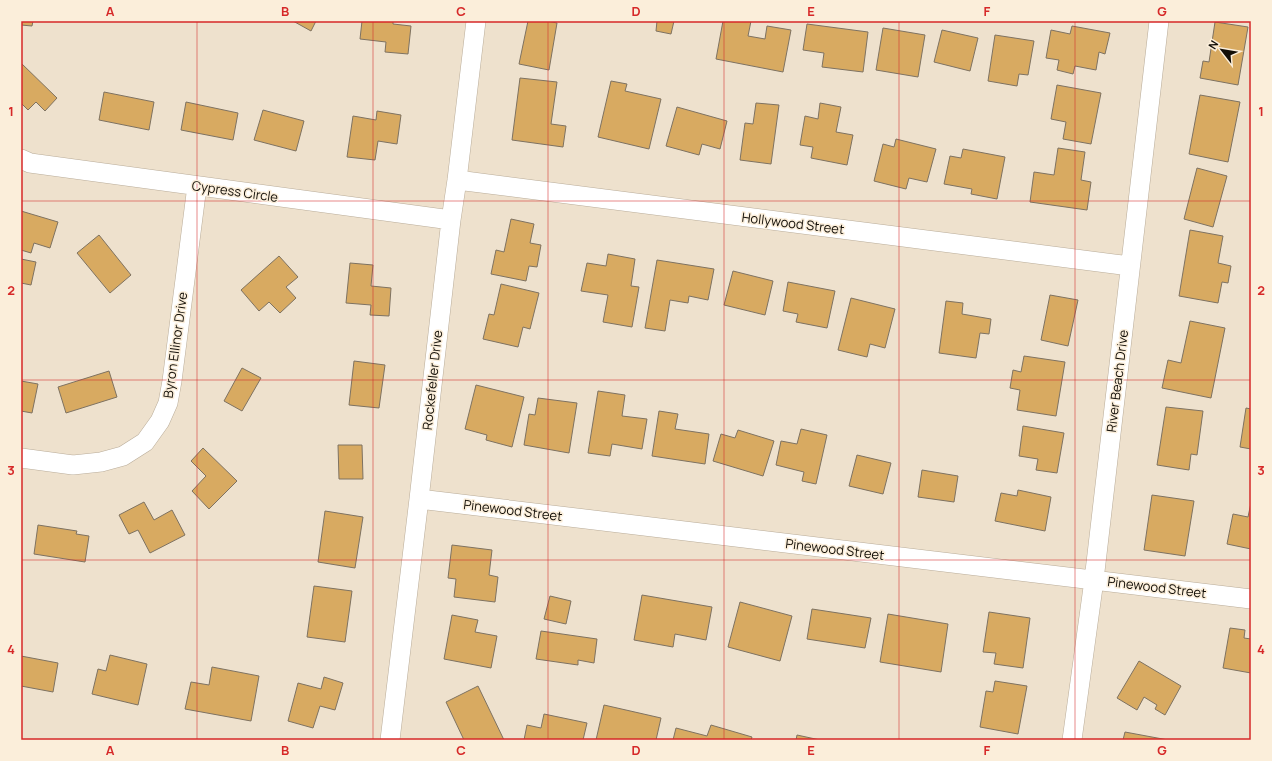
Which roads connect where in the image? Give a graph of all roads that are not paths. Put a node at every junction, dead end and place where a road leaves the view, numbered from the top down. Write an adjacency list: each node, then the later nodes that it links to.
1 (476, 21): 4 (street, Rockefeller Drive)
2 (1159, 21): 7 (street, River Beach Drive)
3 (21, 159): 5 (street, Cypress Circle)
4 (457, 180): 6 (street, Rockefeller Drive); 7 (street, Hollywood Street)
5 (197, 186): 6 (street, Cypress Circle); 8 (street, Byron Ellinor Drive)
6 (451, 220): 9 (street, Rockefeller Drive)
7 (1130, 266): 10 (street, River Beach Drive)
8 (21, 458)
9 (419, 499): 10 (street, Pinewood Street); 12 (street, Rockefeller Drive)
10 (1094, 580): 11 (street, Pinewood Street); 13 (street, River Beach Drive)
11 (1251, 599)
12 (390, 740)
13 (1072, 740)

